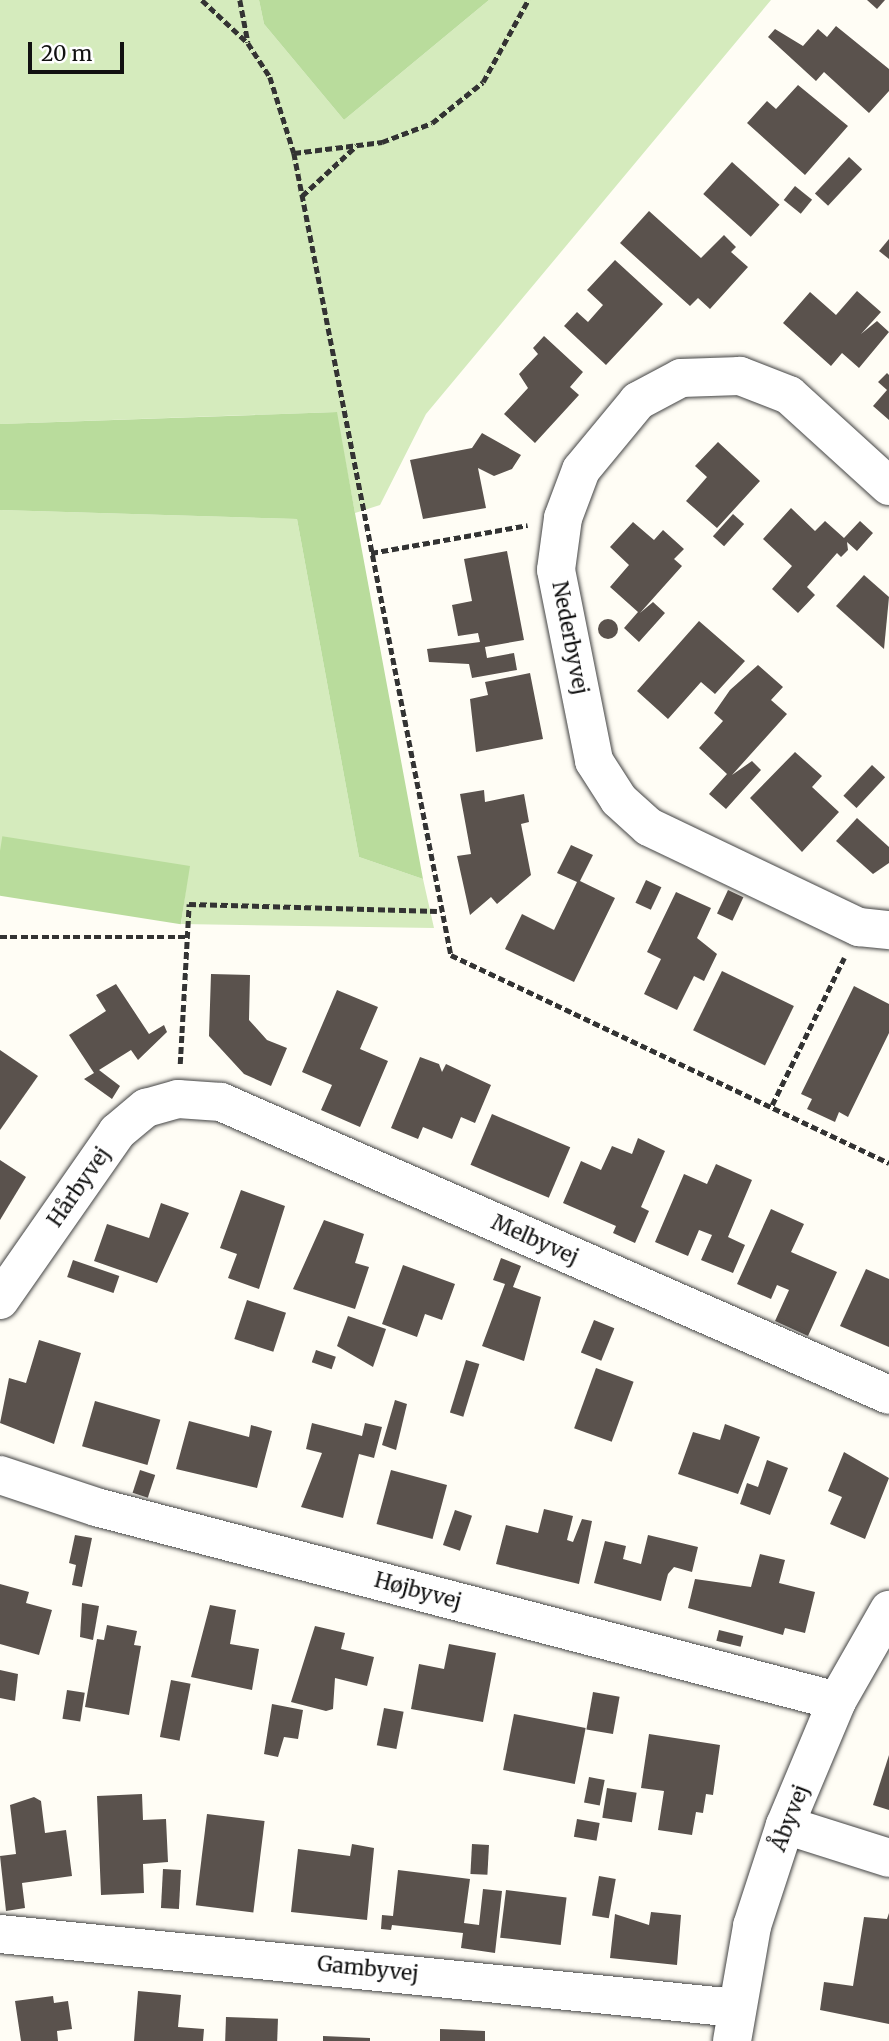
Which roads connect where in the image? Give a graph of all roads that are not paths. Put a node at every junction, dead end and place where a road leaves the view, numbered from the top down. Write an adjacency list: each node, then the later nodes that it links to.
1 (889, 486): 2 (street, Nederbyvej)
2 (874, 928)
3 (178, 1099): 4 (street, Hårbyvej); 5 (street, Melbyvej)
4 (0, 1300)
5 (889, 1395)
6 (0, 1475): 8 (street, Højbyvej)
7 (889, 1610): 8 (street, Åbyvej)
8 (837, 1701): 9 (street, Åbyvej)
9 (785, 1825): 10 (street); 12 (street, Åbyvej)
10 (889, 1858)
11 (0, 1934): 12 (street, Gambyvej)
12 (734, 2024)

